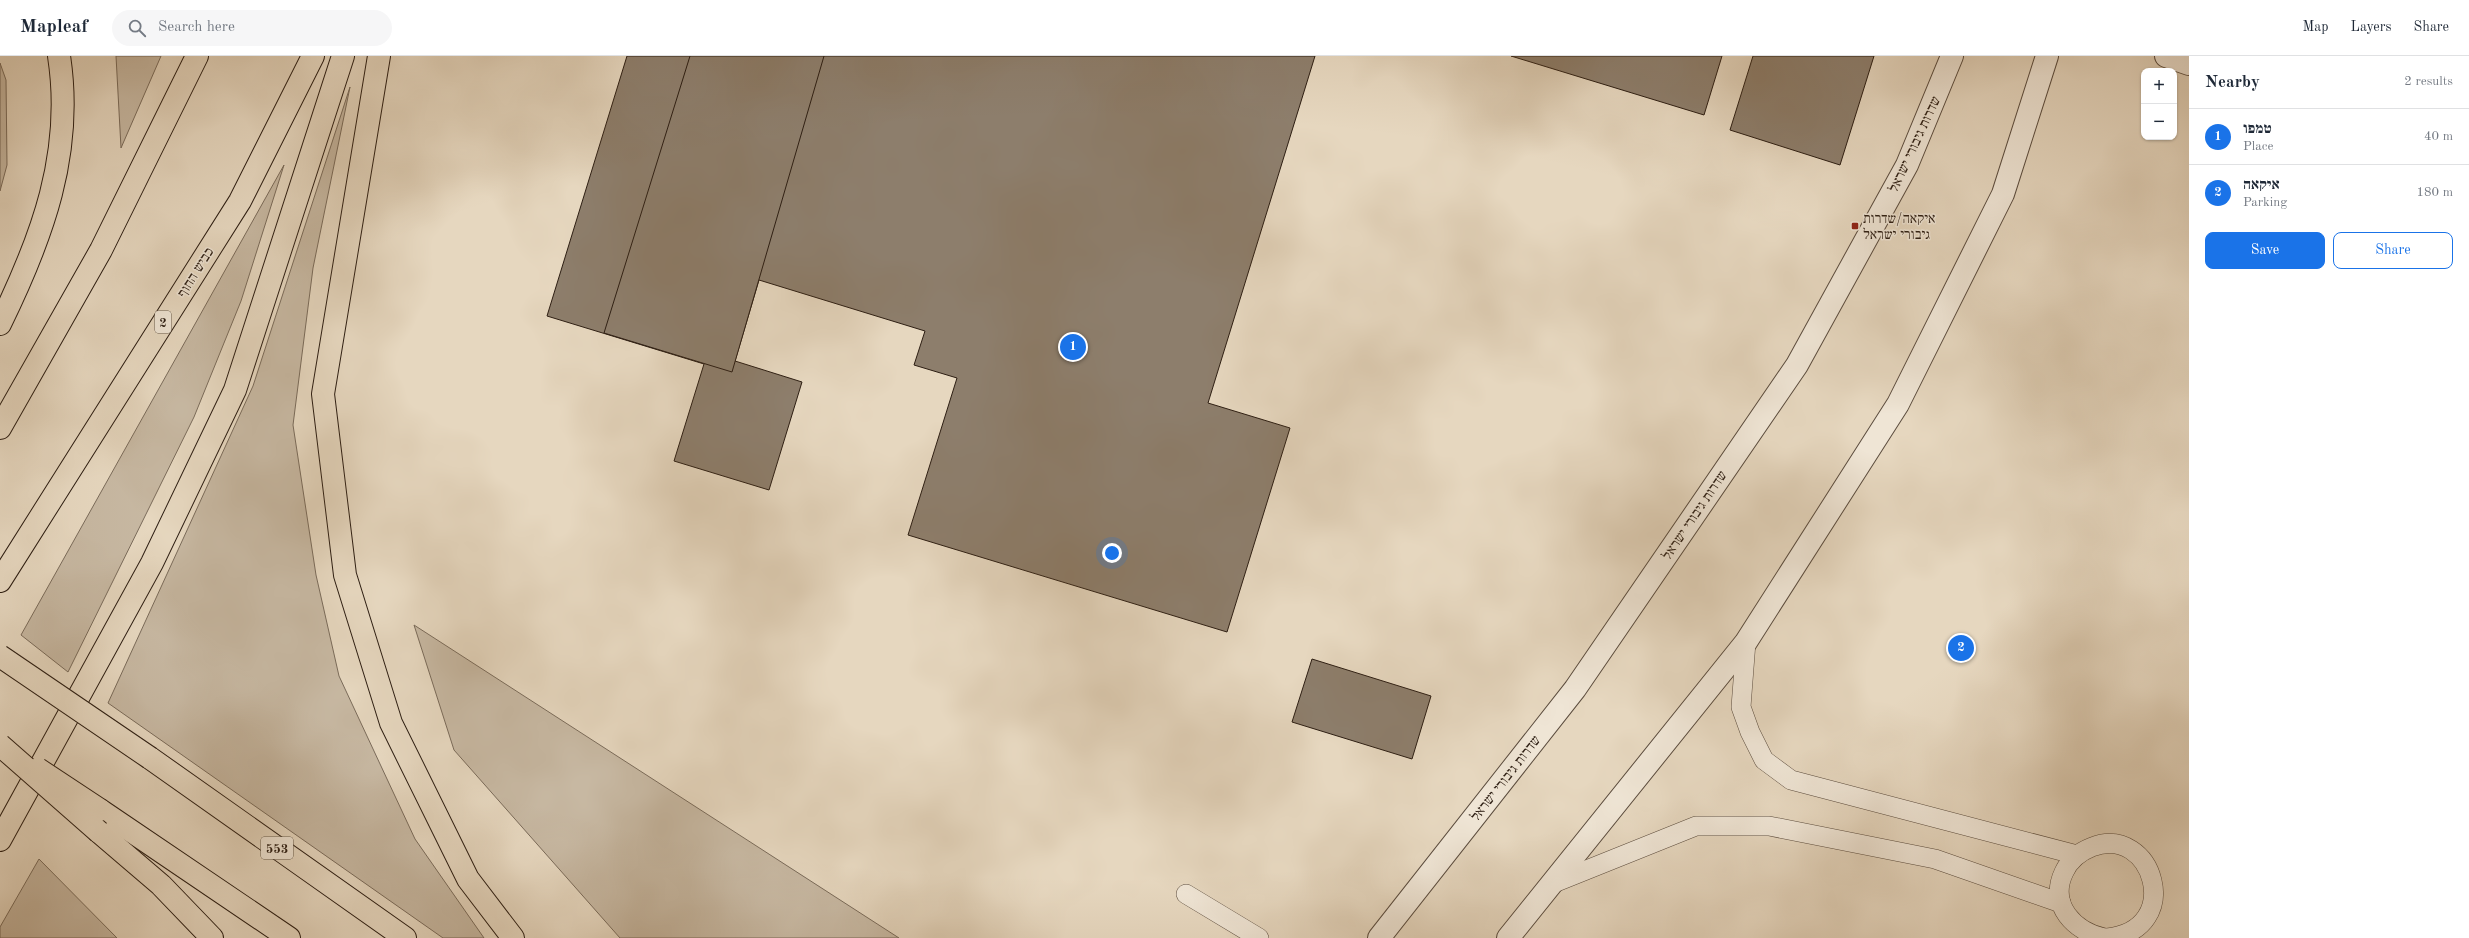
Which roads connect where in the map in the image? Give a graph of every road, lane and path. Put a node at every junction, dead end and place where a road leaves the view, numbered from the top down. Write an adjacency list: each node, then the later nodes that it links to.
1 (59, 56): 10 (main road)
2 (197, 56): 11 (main road)
3 (313, 56): 12 (main road, כביש החוף / 2)
4 (343, 56): 16 (main road)
5 (380, 56): 24 (main road)
6 (1952, 56): 26 (street, שדרות גיבורי ישראל)
7 (2047, 56): 13 (street)
8 (2166, 56): 9 (street)
9 (2189, 64)
10 (0, 324)
11 (0, 428)
12 (0, 581)
13 (1746, 642): 17 (lane); 18 (street)
14 (0, 656): 23 (main road, 553, bridge)
15 (0, 745): 21 (main road, bridge); 22 (main road, bridge)
16 (0, 840)
17 (2077, 855): 20 (lane); 28 (lane)
18 (1554, 883): 20 (lane); 27 (street)
19 (1186, 894): 25 (lane)
20 (2061, 903): 28 (lane)
21 (212, 938)
22 (289, 938)
23 (405, 938)
24 (513, 938)
25 (1259, 938)
26 (1379, 938)
27 (1508, 938)
28 (2106, 938)

